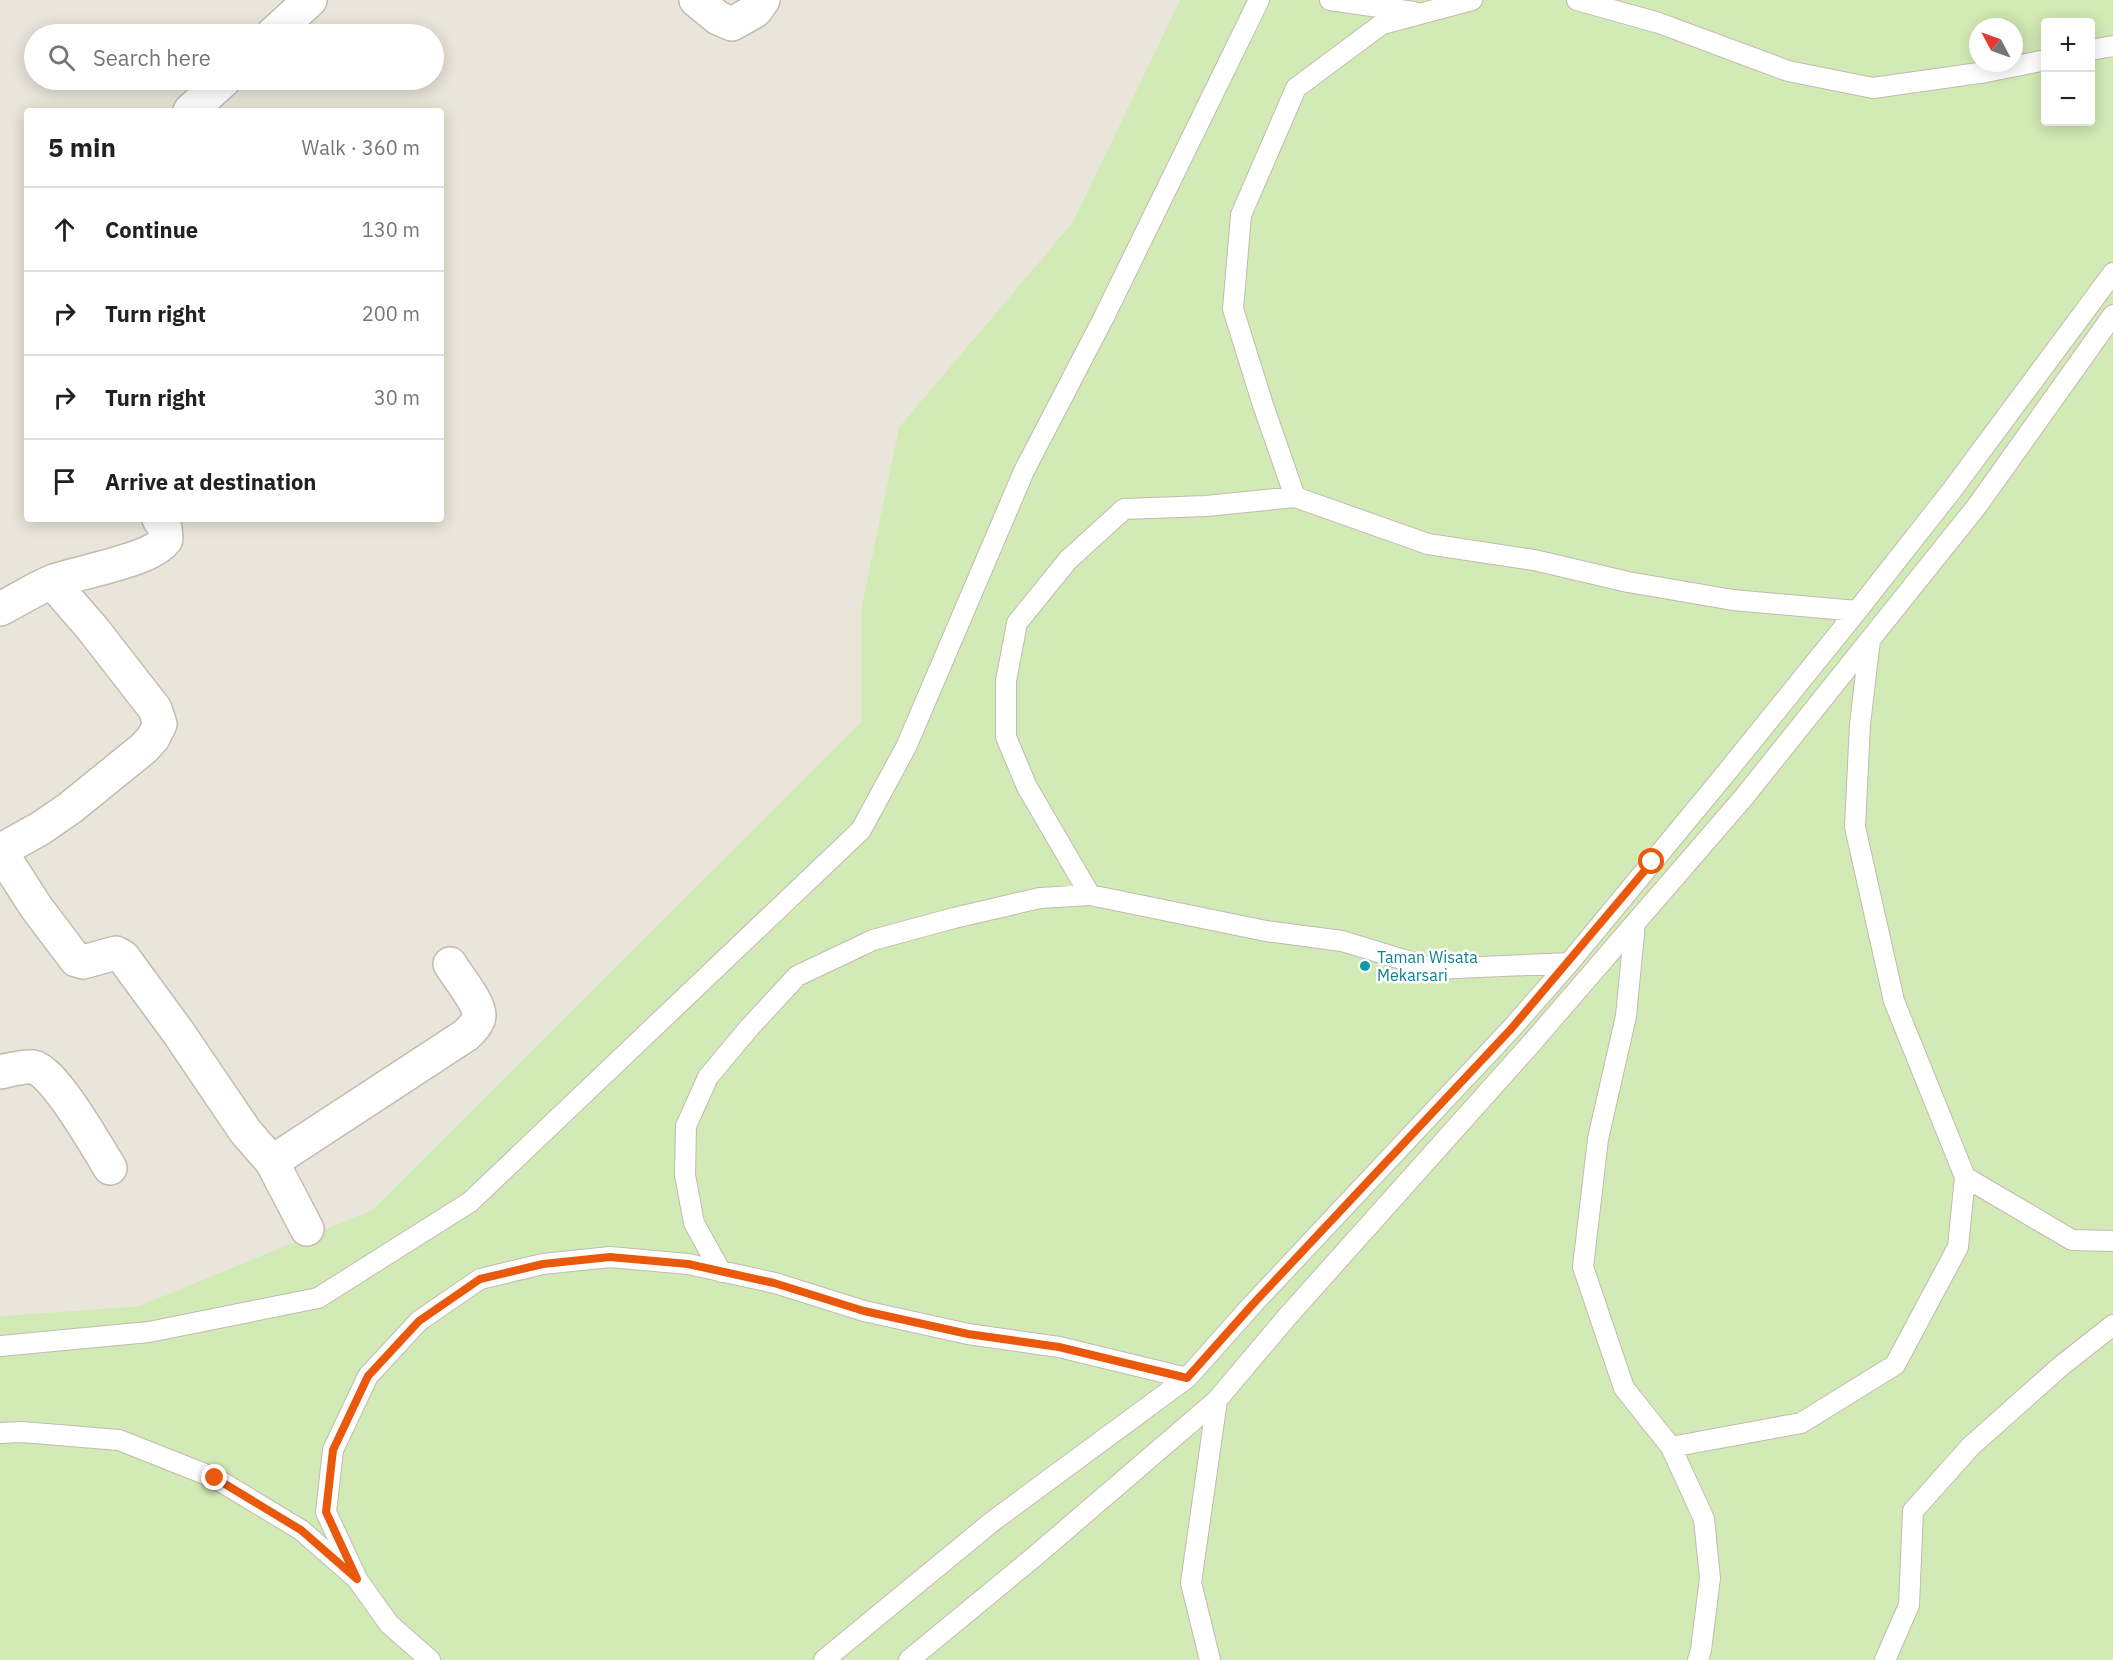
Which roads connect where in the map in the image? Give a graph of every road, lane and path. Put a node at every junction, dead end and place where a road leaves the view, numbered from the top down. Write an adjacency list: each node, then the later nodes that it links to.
1 (310, 0): 10 (street)
2 (696, 0): 3 (street)
3 (763, 0)
4 (1259, 0): 37 (lane)
5 (1330, 0): 9 (lane)
6 (1472, 0): 9 (lane)
7 (1577, 0): 8 (lane)
8 (1598, 3): 13 (lane)
9 (1422, 13): 18 (lane)
10 (284, 24)
11 (2113, 46): 12 (lane)
12 (2095, 50)
13 (2041, 61)
14 (213, 90): 15 (street)
15 (193, 108)
16 (2113, 273): 22 (lane)
17 (2113, 315): 23 (lane)
18 (1294, 497): 22 (lane); 25 (lane)
19 (160, 522): 20 (street)
20 (52, 582): 21 (street); 24 (street)
21 (0, 609)
22 (1857, 612): 27 (lane)
23 (1870, 639): 26 (lane); 32 (lane)
24 (0, 851): 30 (street)
25 (1090, 895): 27 (lane); 35 (lane)
26 (1635, 923): 39 (lane); 41 (lane)
27 (1569, 963): 38 (lane)
28 (450, 964): 30 (street)
29 (0, 1071): 31 (street)
30 (272, 1162): 33 (street)
31 (110, 1168)
32 (1965, 1177): 34 (lane); 41 (lane)
33 (307, 1229)
34 (2113, 1241)
35 (721, 1272): 38 (lane); 42 (lane)
36 (2113, 1325): 48 (lane)
37 (0, 1346)
38 (1187, 1378): 44 (lane)
39 (1217, 1400): 45 (lane); 46 (lane)
40 (0, 1433): 42 (lane)
41 (1671, 1447): 47 (lane)
42 (357, 1579): 43 (lane)
43 (430, 1660)
44 (824, 1660)
45 (909, 1660)
46 (1210, 1660)
47 (1698, 1660)
48 (1886, 1660)

